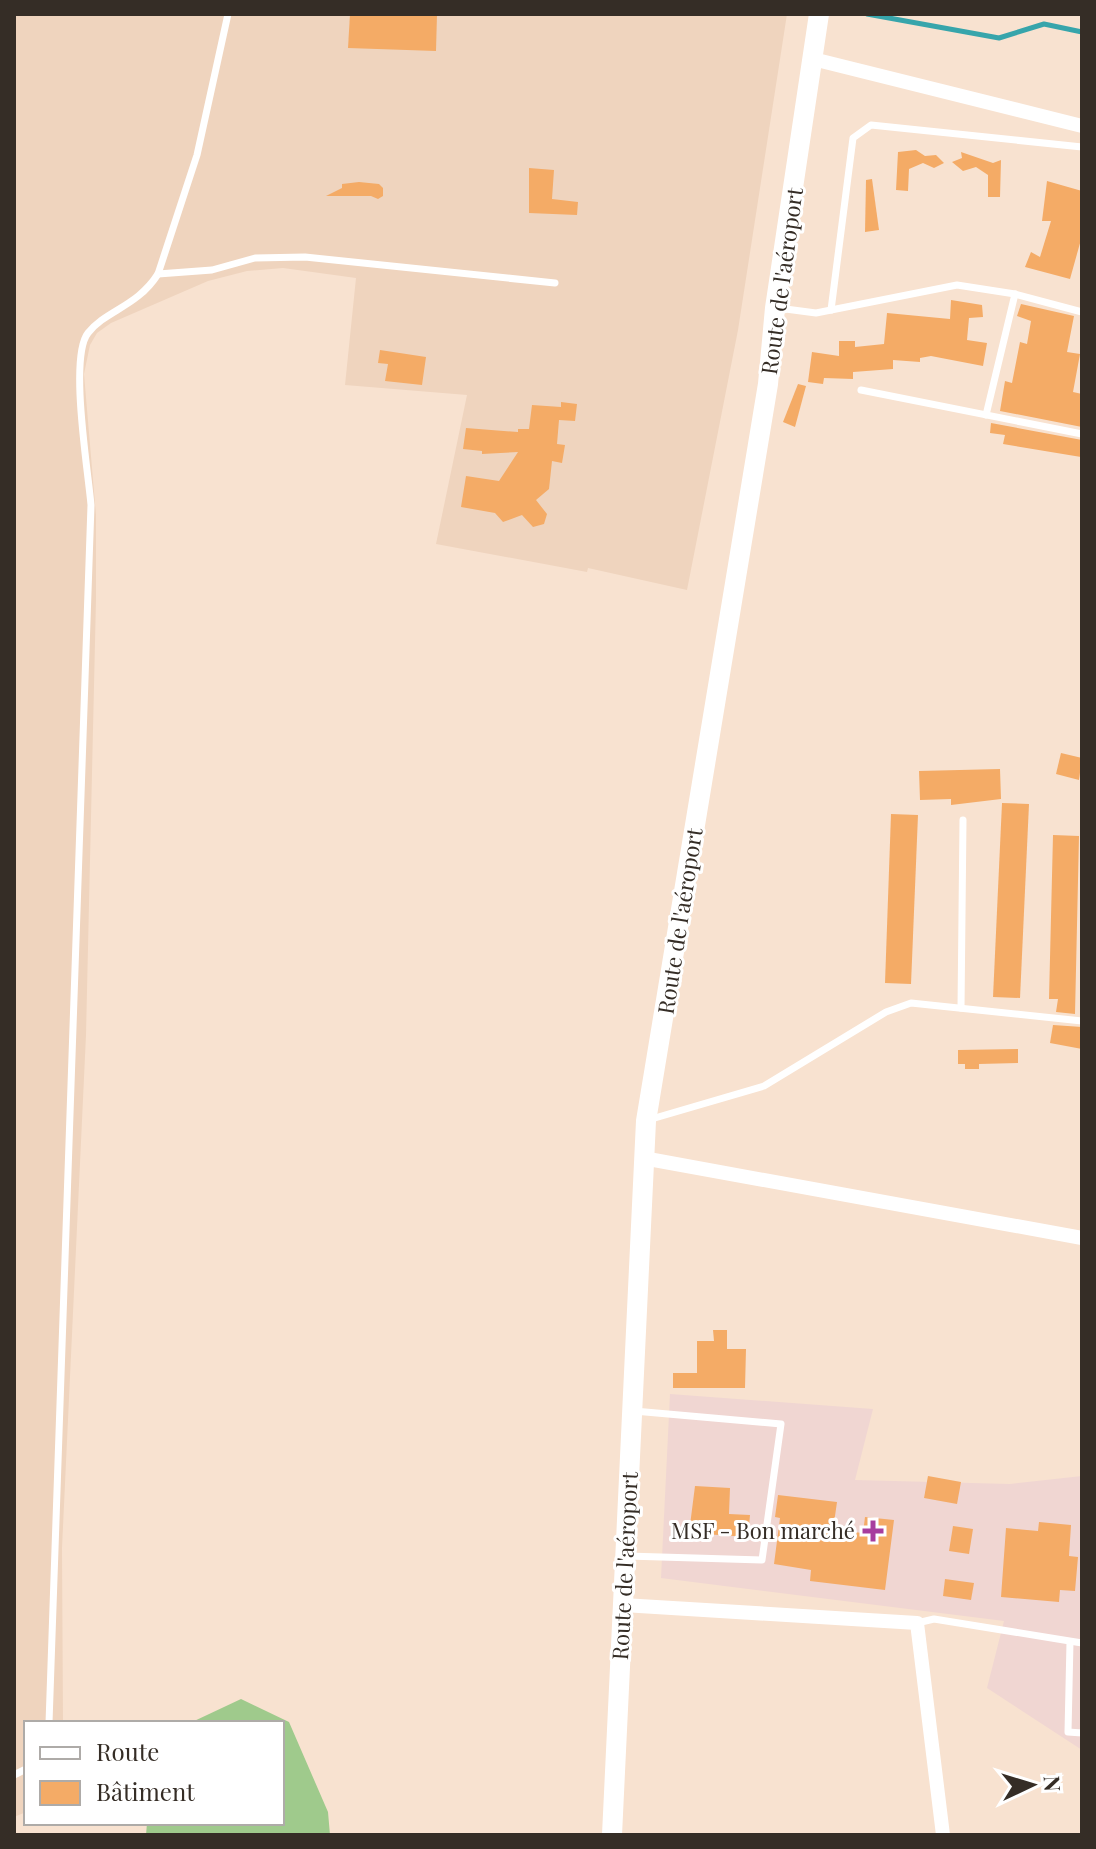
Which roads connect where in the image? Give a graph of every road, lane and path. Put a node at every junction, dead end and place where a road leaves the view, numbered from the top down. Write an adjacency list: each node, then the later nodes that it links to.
1 (228, 14): 6 (lane)
2 (819, 14): 3 (street, Route de l'aéroport)
3 (813, 59): 4 (street); 9 (street, Route de l'aéroport)
4 (1082, 126)
5 (1082, 147): 10 (lane)
6 (158, 274): 7 (lane); 27 (lane)
7 (555, 283)
8 (1015, 294): 10 (lane); 11 (lane); 13 (lane)
9 (775, 308): 10 (lane); 18 (street, Route de l'aéroport)
10 (831, 310)
11 (1082, 312)
12 (861, 390): 13 (lane)
13 (986, 415): 14 (lane)
14 (1082, 434)
15 (963, 820): 16 (lane)
16 (961, 1008): 17 (lane); 18 (lane)
17 (1082, 1021)
18 (646, 1121): 19 (street, Route de l'aéroport)
19 (643, 1158): 20 (street); 21 (street, Route de l'aéroport)
20 (1082, 1238)
21 (634, 1411): 22 (street, Route de l'aéroport); 22 (lane)
22 (625, 1556): 23 (street, Route de l'aéroport)
23 (623, 1605): 24 (street); 29 (street, Route de l'aéroport)
24 (917, 1623): 25 (lane); 30 (street)
25 (1070, 1642): 26 (lane); 28 (lane)
26 (1082, 1643)
27 (49, 1721)
28 (1082, 1733)
29 (612, 1835)
30 (943, 1835)

